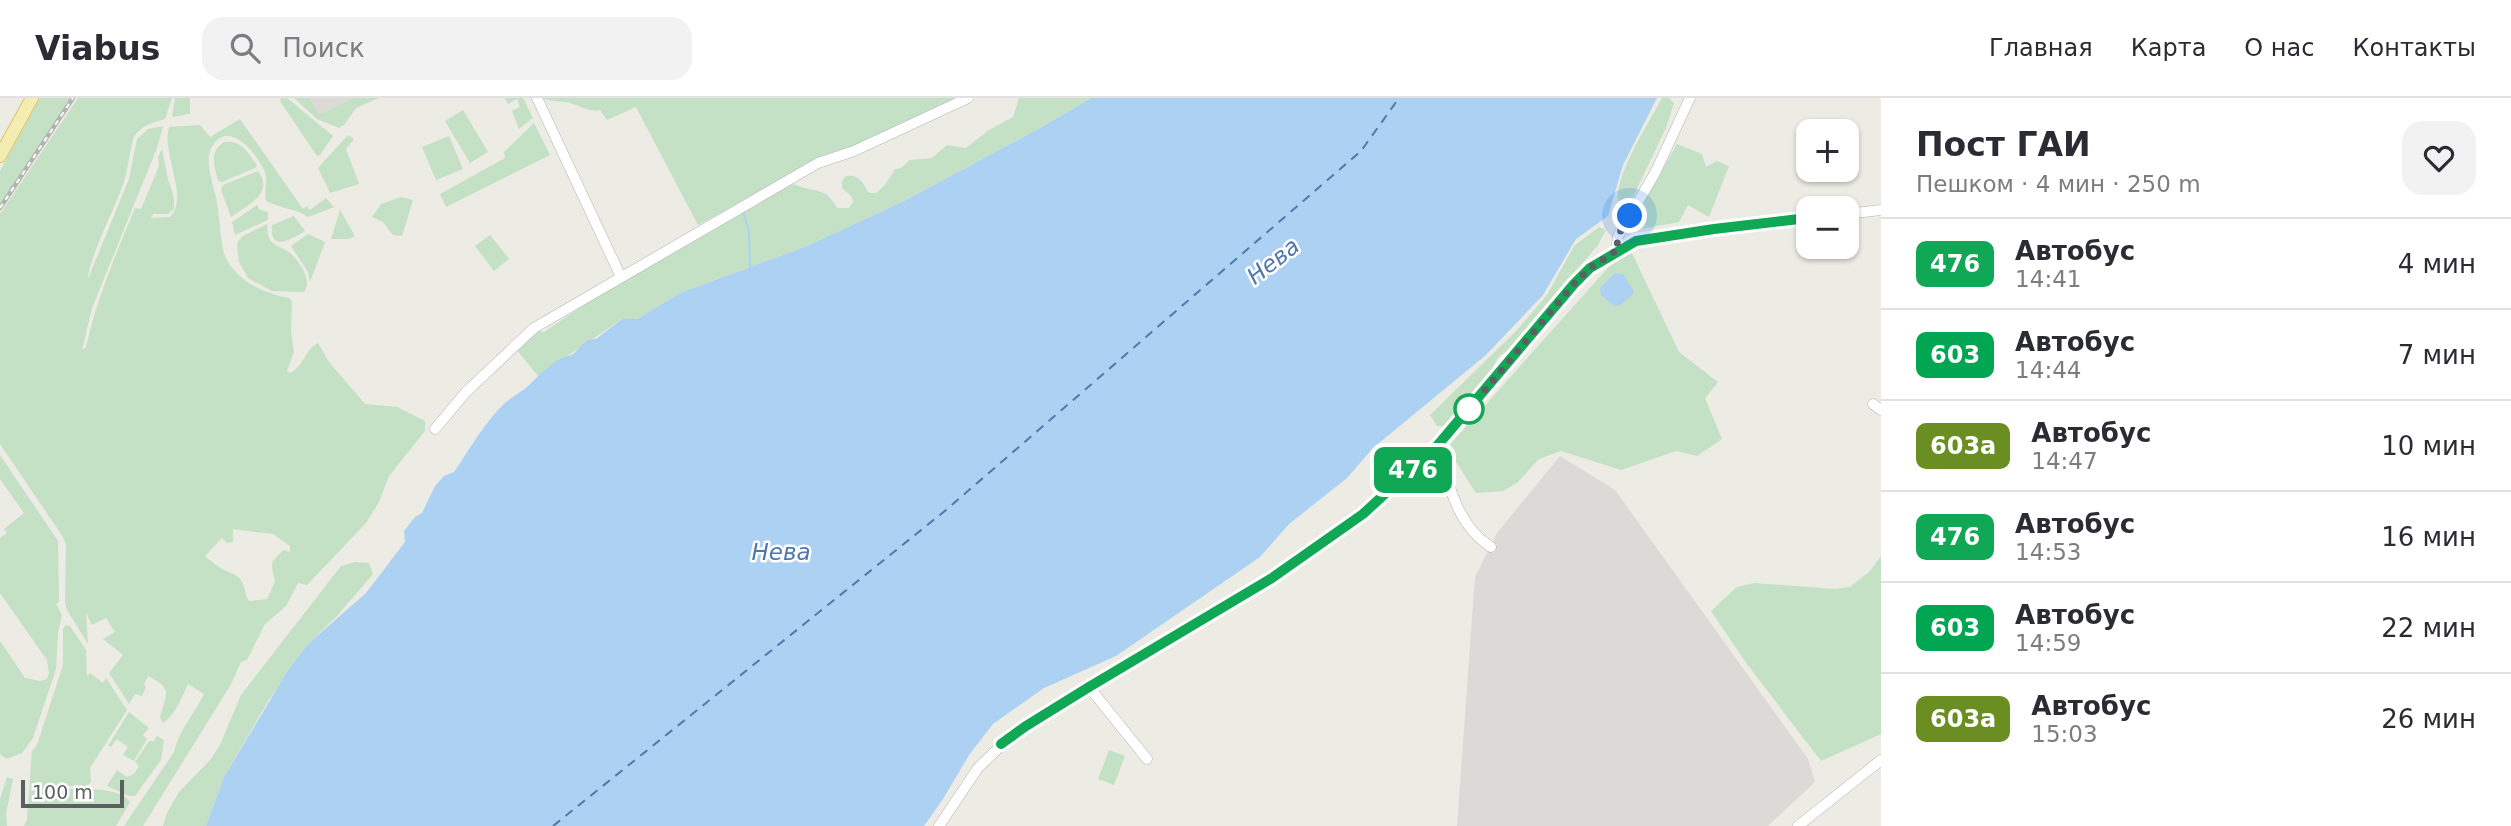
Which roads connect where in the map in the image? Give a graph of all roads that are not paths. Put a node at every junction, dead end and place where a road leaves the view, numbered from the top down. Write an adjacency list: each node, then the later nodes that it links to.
1 (32, 98): 5 (main road)
2 (537, 98): 10 (street)
3 (968, 98): 10 (street)
4 (1690, 98): 9 (street)
5 (0, 156)
6 (1881, 210): 7 (street)
7 (1859, 213)
8 (1796, 219): 9 (street)
9 (1619, 249): 12 (street)
10 (621, 277): 11 (street)
11 (435, 429)
12 (1437, 446): 13 (street); 14 (street)
13 (1491, 547)
14 (1089, 687): 15 (street); 17 (street)
15 (1147, 759)
16 (1881, 760): 18 (street)
17 (939, 826)
18 (1798, 826)

